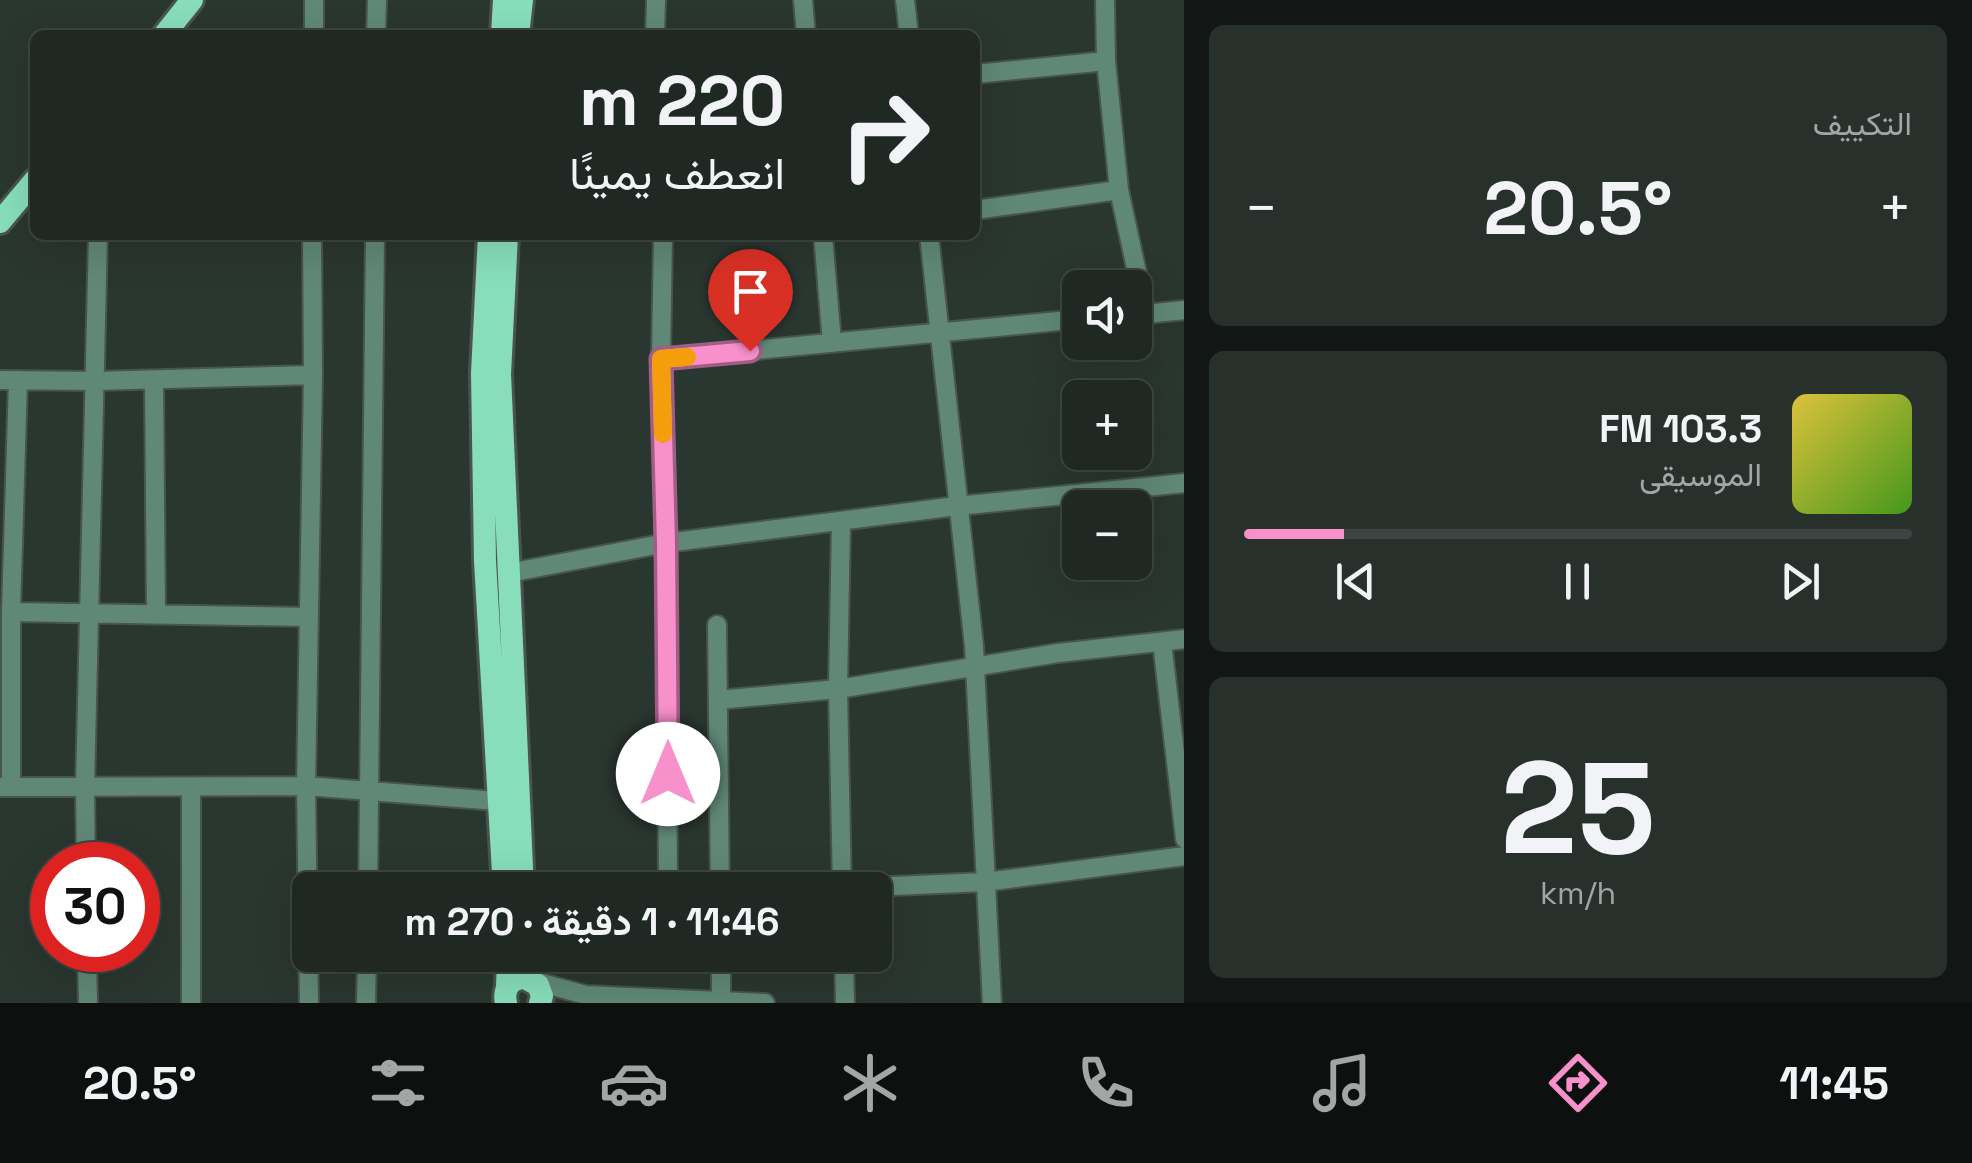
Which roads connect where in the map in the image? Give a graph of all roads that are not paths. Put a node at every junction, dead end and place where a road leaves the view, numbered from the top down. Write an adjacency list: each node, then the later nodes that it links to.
1 (175, 0): 10 (main road)
2 (192, 0): 11 (main road)
3 (314, 0): 12 (street)
4 (376, 0): 13 (street)
5 (656, 0): 16 (street)
6 (803, 0): 17 (street)
7 (905, 0): 18 (street)
8 (1105, 0): 19 (street)
9 (518, 1): 14 (main road); 15 (main road)
10 (152, 30)
11 (168, 30)
12 (314, 30)
13 (376, 30)
14 (504, 30)
15 (518, 30)
16 (656, 30)
17 (806, 30)
18 (908, 30)
19 (1106, 60): 20 (street); 22 (street)
20 (980, 73)
21 (30, 186): 25 (main road)
22 (1119, 190): 24 (street); 35 (street)
23 (30, 204): 26 (main road)
24 (980, 209)
25 (0, 222)
26 (0, 240)
27 (98, 240): 44 (street)
28 (312, 240): 42 (street)
29 (374, 240): 65 (street)
30 (489, 240): 66 (main road)
31 (506, 240): 50 (main road)
32 (663, 240): 41 (street)
33 (823, 240): 40 (street)
34 (930, 240): 39 (street)
35 (1133, 270)
36 (1184, 310): 37 (street)
37 (1152, 313)
38 (1062, 321): 39 (street)
39 (941, 331): 40 (street); 47 (street)
40 (832, 344): 41 (street)
41 (661, 359): 49 (street)
42 (313, 375): 45 (street); 54 (street)
43 (9, 380): 44 (street); 51 (street)
44 (95, 380): 45 (street); 52 (street)
45 (154, 380): 53 (street)
46 (1184, 483): 47 (street)
47 (957, 506): 48 (street); 58 (street)
48 (840, 522): 49 (street); 59 (street)
49 (666, 543): 50 (street); 73 (street)
50 (508, 573): 72 (main road)
51 (12, 612): 52 (street); 62 (street)
52 (89, 612): 53 (street); 63 (street)
53 (156, 614): 54 (street)
54 (308, 617): 61 (street)
55 (716, 625): 60 (street)
56 (1184, 639): 57 (street)
57 (1162, 642): 58 (street); 67 (street)
58 (975, 665): 59 (street); 76 (street)
59 (838, 689): 60 (street); 75 (street)
60 (718, 700): 74 (street)
61 (306, 786): 64 (street); 65 (street); 88 (street)
62 (6, 787): 63 (street)
63 (85, 788): 64 (street); 68 (street)
64 (191, 788): 87 (street)
65 (369, 790): 66 (street); 70 (street)
66 (497, 801): 71 (main road)
67 (1184, 839)
68 (86, 842)
69 (1184, 856): 76 (street)
70 (368, 872)
71 (503, 872)
72 (521, 872)
73 (668, 872)
74 (720, 872)
75 (842, 872)
76 (985, 882): 77 (street); 93 (street)
77 (892, 886)
78 (87, 972): 86 (street)
79 (367, 972): 89 (street)
80 (721, 972): 85 (street)
81 (844, 972): 92 (street)
82 (535, 988): 83 (main road); 84 (street)
83 (507, 995)
84 (586, 995): 85 (street); 90 (street)
85 (721, 1001): 91 (street)
86 (88, 1003)
87 (191, 1003)
88 (310, 1003)
89 (366, 1003)
90 (549, 1003)
91 (765, 1003)
92 (845, 1003)
93 (992, 1003)

